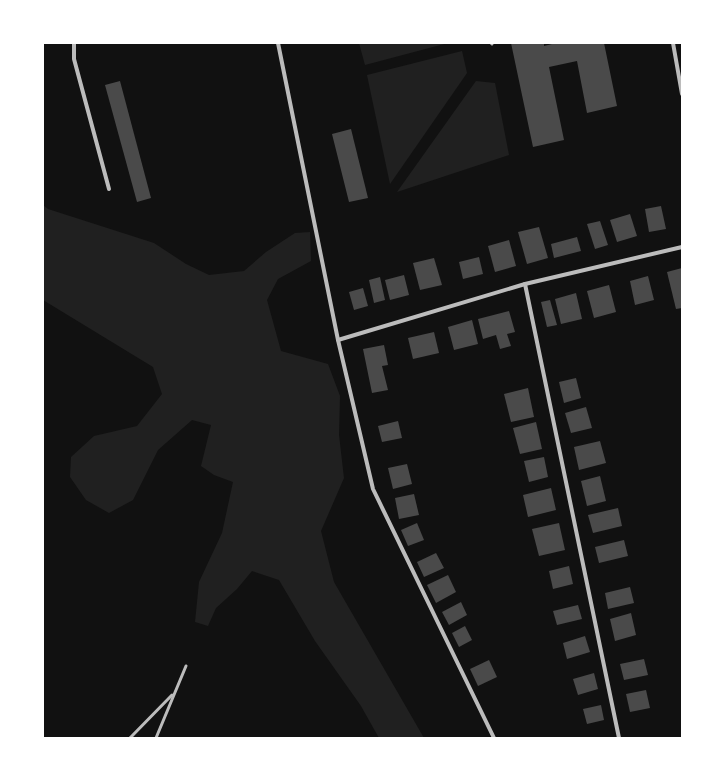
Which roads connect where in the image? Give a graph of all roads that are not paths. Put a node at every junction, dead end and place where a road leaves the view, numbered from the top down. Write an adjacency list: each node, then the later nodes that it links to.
1 (74, 43): 5 (street)
2 (278, 43): 8 (street)
3 (673, 43): 4 (street)
4 (682, 94)
5 (109, 189)
6 (682, 247): 7 (street)
7 (525, 284): 8 (street); 14 (street)
8 (338, 340): 13 (street)
9 (186, 666): 10 (lane)
10 (174, 694): 11 (lane); 12 (lane)
11 (130, 738)
12 (156, 738)
13 (494, 738)
14 (619, 738)

